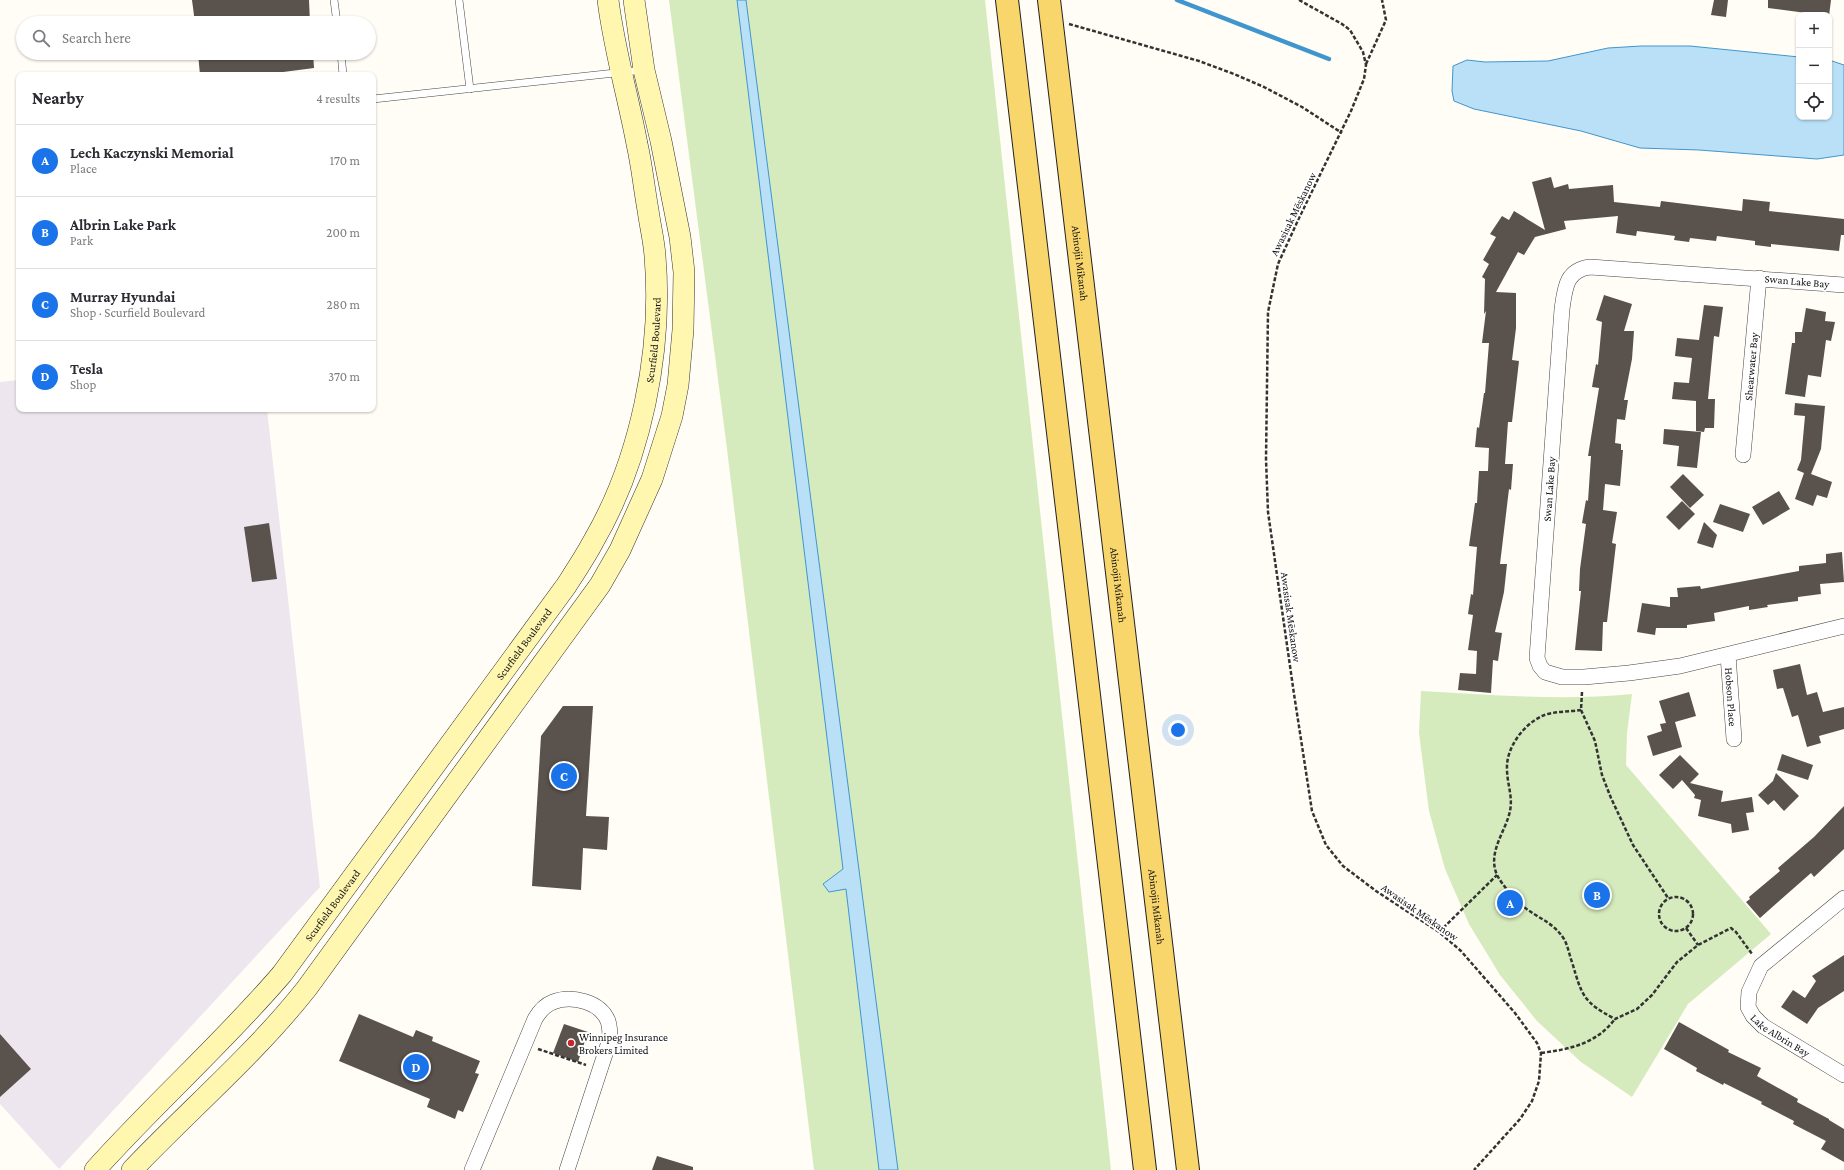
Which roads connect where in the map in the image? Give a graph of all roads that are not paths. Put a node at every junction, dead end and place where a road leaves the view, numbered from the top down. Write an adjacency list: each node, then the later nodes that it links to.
1 (334, 0): 7 (lane)
2 (459, 0): 12 (lane)
3 (608, 0): 11 (street, Scurfield Boulevard)
4 (634, 0): 9 (street)
5 (1007, 0): 26 (main road)
6 (1051, 9): 27 (main road, Abinojii Mikanah)
7 (336, 16)
8 (341, 60): 10 (lane)
9 (644, 70): 11 (lane); 23 (street)
10 (343, 72)
11 (623, 73): 12 (lane); 22 (street, Scurfield Boulevard)
12 (470, 89): 13 (lane)
13 (376, 99)
14 (1759, 278): 15 (street, Swan Lake Bay); 16 (street, Shearwater Bay); 18 (street, Swan Lake Bay)
15 (1844, 285)
16 (1743, 455)
17 (1844, 626): 18 (street, Swan Lake Bay)
18 (1728, 655): 19 (street, Hobson Place)
19 (1734, 739)
20 (1844, 898): 21 (street, Lake Albrin Bay)
21 (1844, 1074)
22 (94, 1170)
23 (132, 1170)
24 (472, 1170): 25 (street)
25 (567, 1170)
26 (1145, 1170)
27 (1188, 1170)

